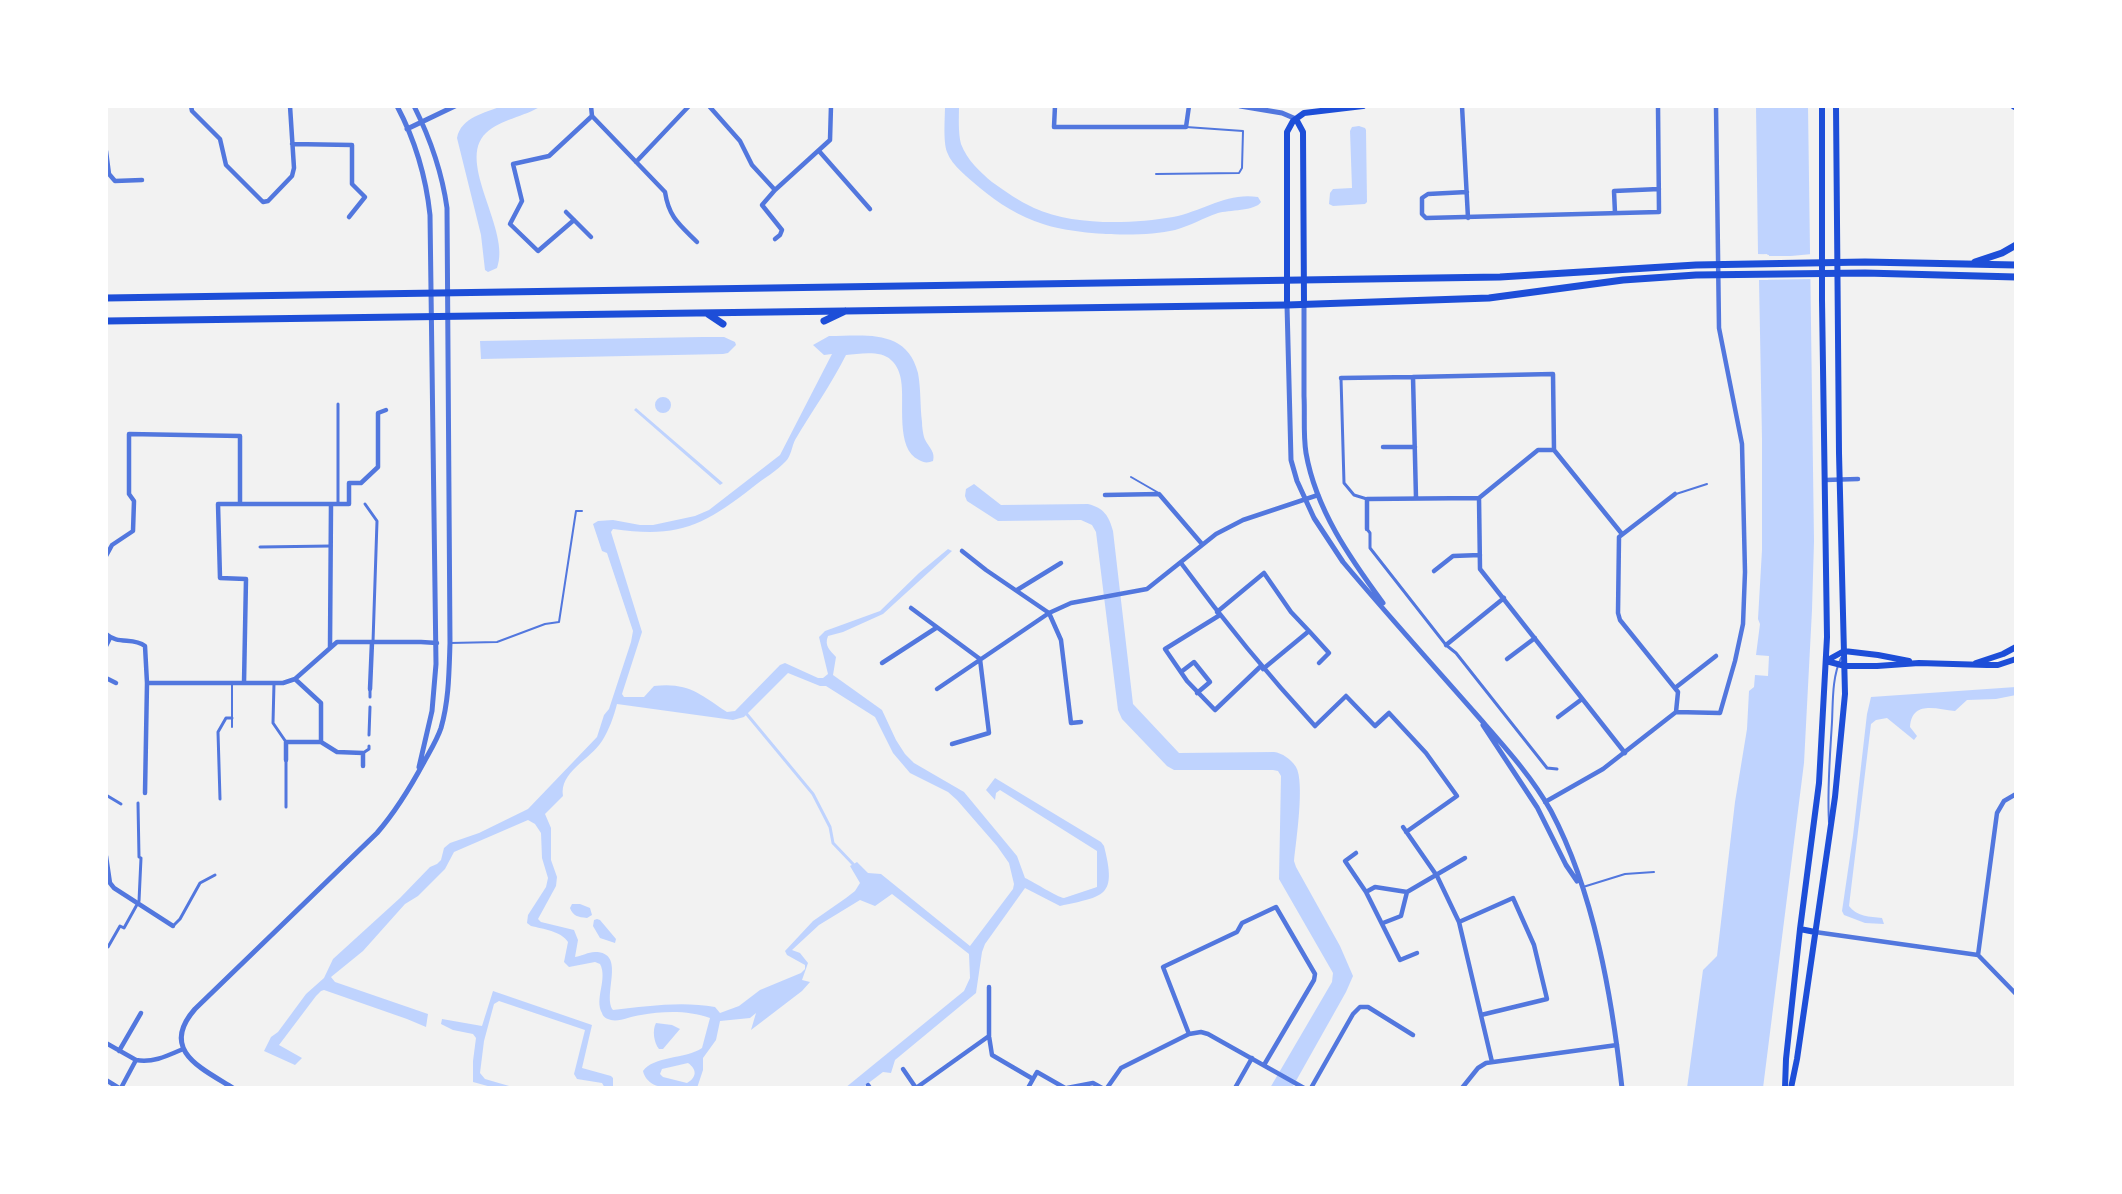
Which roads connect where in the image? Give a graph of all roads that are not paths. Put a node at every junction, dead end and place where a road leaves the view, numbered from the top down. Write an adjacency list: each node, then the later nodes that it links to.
1 (191, 106): 24 (street)
2 (290, 106): 24 (street)
3 (396, 106): 23 (street)
4 (414, 106): 21 (street)
5 (455, 106): 21 (street)
6 (591, 106): 19 (street)
7 (689, 106): 27 (street)
8 (709, 106): 31 (street)
9 (831, 106): 26 (street)
10 (1054, 106): 22 (street)
11 (1189, 106): 22 (street)
12 (1240, 106): 20 (street)
13 (1363, 106): 20 (main road)
14 (1462, 106): 32 (street)
15 (1658, 106): 30 (street)
16 (1716, 106): 143 (street)
17 (1822, 106): 71 (main road)
18 (1836, 106): 72 (main road)
19 (592, 116): 27 (street); 38 (street)
20 (1296, 119): 47 (main road); 48 (main road)
21 (422, 122): 23 (street); 51 (street)
22 (1186, 127): 28 (lane)
23 (407, 129): 50 (street)
24 (292, 144): 36 (street)
25 (106, 151): 29 (street)
26 (819, 151): 31 (street); 33 (street)
27 (636, 162): 41 (street)
28 (1156, 174)
29 (142, 180)
30 (1659, 189): 35 (street); 35 (street)
31 (775, 190): 40 (street)
32 (1467, 192): 37 (street); 37 (street)
33 (870, 209)
34 (566, 212): 38 (street)
35 (1615, 213): 37 (street)
36 (350, 217)
37 (1468, 218)
38 (574, 220): 39 (street)
39 (591, 237)
40 (775, 239)
41 (697, 242)
42 (2016, 245): 43 (highway)
43 (1967, 264): 44 (highway); 48 (highway)
44 (2016, 265)
45 (2006, 277): 46 (highway); 49 (highway); 54 (highway)
46 (2016, 278)
47 (1286, 279): 48 (highway); 51 (highway); 53 (main road)
48 (1303, 279): 54 (main road)
49 (2016, 282)
50 (431, 293): 51 (highway); 52 (highway); 57 (street)
51 (448, 293): 58 (street)
52 (106, 298)
53 (1287, 305): 54 (highway); 55 (highway); 81 (street)
54 (1304, 305): 77 (street)
55 (848, 310): 56 (highway); 60 (highway)
56 (708, 313): 58 (highway); 61 (highway)
57 (431, 316): 58 (highway); 59 (highway); 110 (street)
58 (448, 316): 111 (street)
59 (106, 320)
60 (824, 321)
61 (723, 324)
62 (1414, 377): 63 (street); 67 (street); 68 (street)
63 (1341, 378): 80 (street)
64 (338, 404): 84 (street)
65 (386, 410): 84 (street)
66 (1383, 447): 67 (street)
67 (1415, 447): 78 (street)
68 (1554, 450): 79 (street); 88 (street)
69 (1131, 477): 74 (lane)
70 (1858, 479): 72 (street)
71 (1825, 480): 72 (street); 121 (main road)
72 (1840, 480): 116 (main road)
73 (1707, 484): 75 (lane)
74 (1159, 494): 76 (street); 89 (street)
75 (1674, 494): 88 (street)
76 (1105, 495)
77 (1318, 495): 81 (street); 103 (street)
78 (1416, 498): 79 (street); 80 (street)
79 (1478, 498): 93 (street)
80 (1368, 499): 87 (street)
81 (1305, 500): 89 (street); 103 (street)
82 (240, 504): 83 (street); 94 (street); 134 (street)
83 (331, 504): 84 (street); 90 (street)
84 (338, 504)
85 (365, 504): 109 (street)
86 (582, 511): 111 (lane)
87 (1367, 530): 112 (street)
88 (1622, 534): 136 (street)
89 (1202, 544): 96 (street)
90 (331, 546): 91 (street); 114 (street)
91 (260, 547)
92 (962, 551): 98 (street)
93 (1480, 555): 97 (street); 99 (street)
94 (106, 556)
95 (1061, 563): 98 (street)
96 (1182, 563): 101 (street); 102 (street)
97 (1434, 571)
98 (1017, 590): 101 (street)
99 (1504, 598): 108 (street); 112 (street)
100 (911, 608): 104 (street)
101 (1049, 613): 118 (street); 147 (street)
102 (1219, 614): 105 (street); 127 (street); 128 (street)
103 (1396, 622): 144 (street)
104 (936, 628): 118 (street); 123 (street)
105 (1309, 631): 122 (street); 127 (street)
106 (106, 634): 107 (street)
107 (110, 638): 113 (street); 133 (street)
108 (1535, 638): 119 (street); 141 (street)
109 (372, 642): 110 (street); 114 (street); 137 (street)
110 (437, 643): 111 (street); 159 (street)
111 (450, 643): 159 (street)
112 (1446, 645): 158 (street)
113 (106, 646)
114 (330, 646): 130 (street)
115 (2016, 647): 125 (main road)
116 (1844, 652): 121 (main road); 124 (main road); 126 (main road)
117 (1716, 656): 136 (street)
118 (980, 659): 138 (street); 152 (street)
119 (1508, 659)
120 (2016, 659): 125 (main road)
121 (1826, 661): 126 (main road); 183 (main road)
122 (1319, 662)
123 (882, 663)
124 (1918, 663): 125 (main road); 126 (main road)
125 (1973, 664)
126 (1842, 665): 169 (main road); 169 (lane)
127 (1262, 668): 139 (street); 175 (street)
128 (1181, 672): 139 (street); 139 (street)
129 (106, 678): 132 (street)
130 (295, 679): 135 (street); 151 (street)
131 (232, 682): 133 (street); 134 (street); 146 (lane)
132 (116, 683)
133 (147, 683): 160 (street)
134 (244, 683): 135 (street)
135 (274, 683): 150 (street)
136 (1675, 688): 143 (street)
137 (370, 689): 140 (street)
138 (937, 689)
139 (1197, 693)
140 (370, 696)
141 (1582, 699): 145 (street); 155 (street)
142 (370, 707): 149 (street)
143 (1676, 712): 155 (street)
144 (1475, 713): 164 (street); 168 (street)
145 (1558, 717)
146 (232, 718): 148 (lane); 163 (street)
147 (1081, 722)
148 (232, 727)
149 (369, 735)
150 (286, 742): 151 (street); 156 (street)
151 (321, 742): 154 (street)
152 (952, 744)
153 (369, 746): 154 (street)
154 (363, 753): 157 (street)
155 (1625, 753): 164 (street)
156 (286, 760): 167 (street)
157 (363, 766)
158 (1557, 769)
159 (417, 774): 197 (street)
160 (145, 793)
161 (2016, 794): 187 (street)
162 (106, 795): 165 (street)
163 (220, 799)
164 (1545, 802): 168 (street); 176 (street)
165 (121, 804)
166 (138, 804): 179 (street)
167 (286, 806)
168 (1536, 807): 176 (street)
169 (1829, 829): 184 (main road)
170 (1356, 853): 177 (street)
171 (106, 856): 179 (street)
172 (1465, 858): 175 (street)
173 (1654, 872): 176 (lane)
174 (215, 875): 182 (street)
175 (1437, 876): 178 (street); 180 (street)
176 (1581, 887): 196 (street)
177 (1366, 892): 178 (street); 181 (street)
178 (1407, 892): 181 (street)
179 (138, 904): 182 (street); 185 (street)
180 (1459, 922): 191 (street); 191 (street)
181 (1383, 923): 186 (street)
182 (173, 926)
183 (1800, 929): 184 (main road); 218 (main road)
184 (1814, 932): 187 (street); 219 (main road)
185 (106, 947)
186 (1417, 953)
187 (1978, 956): 189 (street)
188 (989, 987): 194 (street)
189 (2016, 994)
190 (141, 1013): 198 (street)
191 (1481, 1015): 201 (street)
192 (1189, 1034): 199 (street); 202 (street); 212 (street)
193 (1412, 1035): 215 (street)
194 (989, 1036): 204 (street); 208 (street)
195 (106, 1044): 198 (street)
196 (1617, 1045): 201 (street); 217 (street)
197 (183, 1049): 200 (street); 207 (street)
198 (119, 1051): 200 (street)
199 (1252, 1058): 202 (street); 213 (street)
200 (136, 1060): 206 (street)
201 (1492, 1062): 216 (street)
202 (1264, 1065): 214 (street)
203 (903, 1069): 208 (street)
204 (1033, 1079): 209 (street); 210 (street)
205 (106, 1080): 206 (street)
206 (120, 1088)
207 (233, 1088)
208 (916, 1088)
209 (1028, 1088)
210 (1066, 1088): 211 (street)
211 (1102, 1088)
212 (1107, 1088)
213 (1235, 1088)
214 (1304, 1088)
215 (1311, 1088)
216 (1462, 1088)
217 (1622, 1088)
218 (1785, 1088)
219 (1791, 1088)

